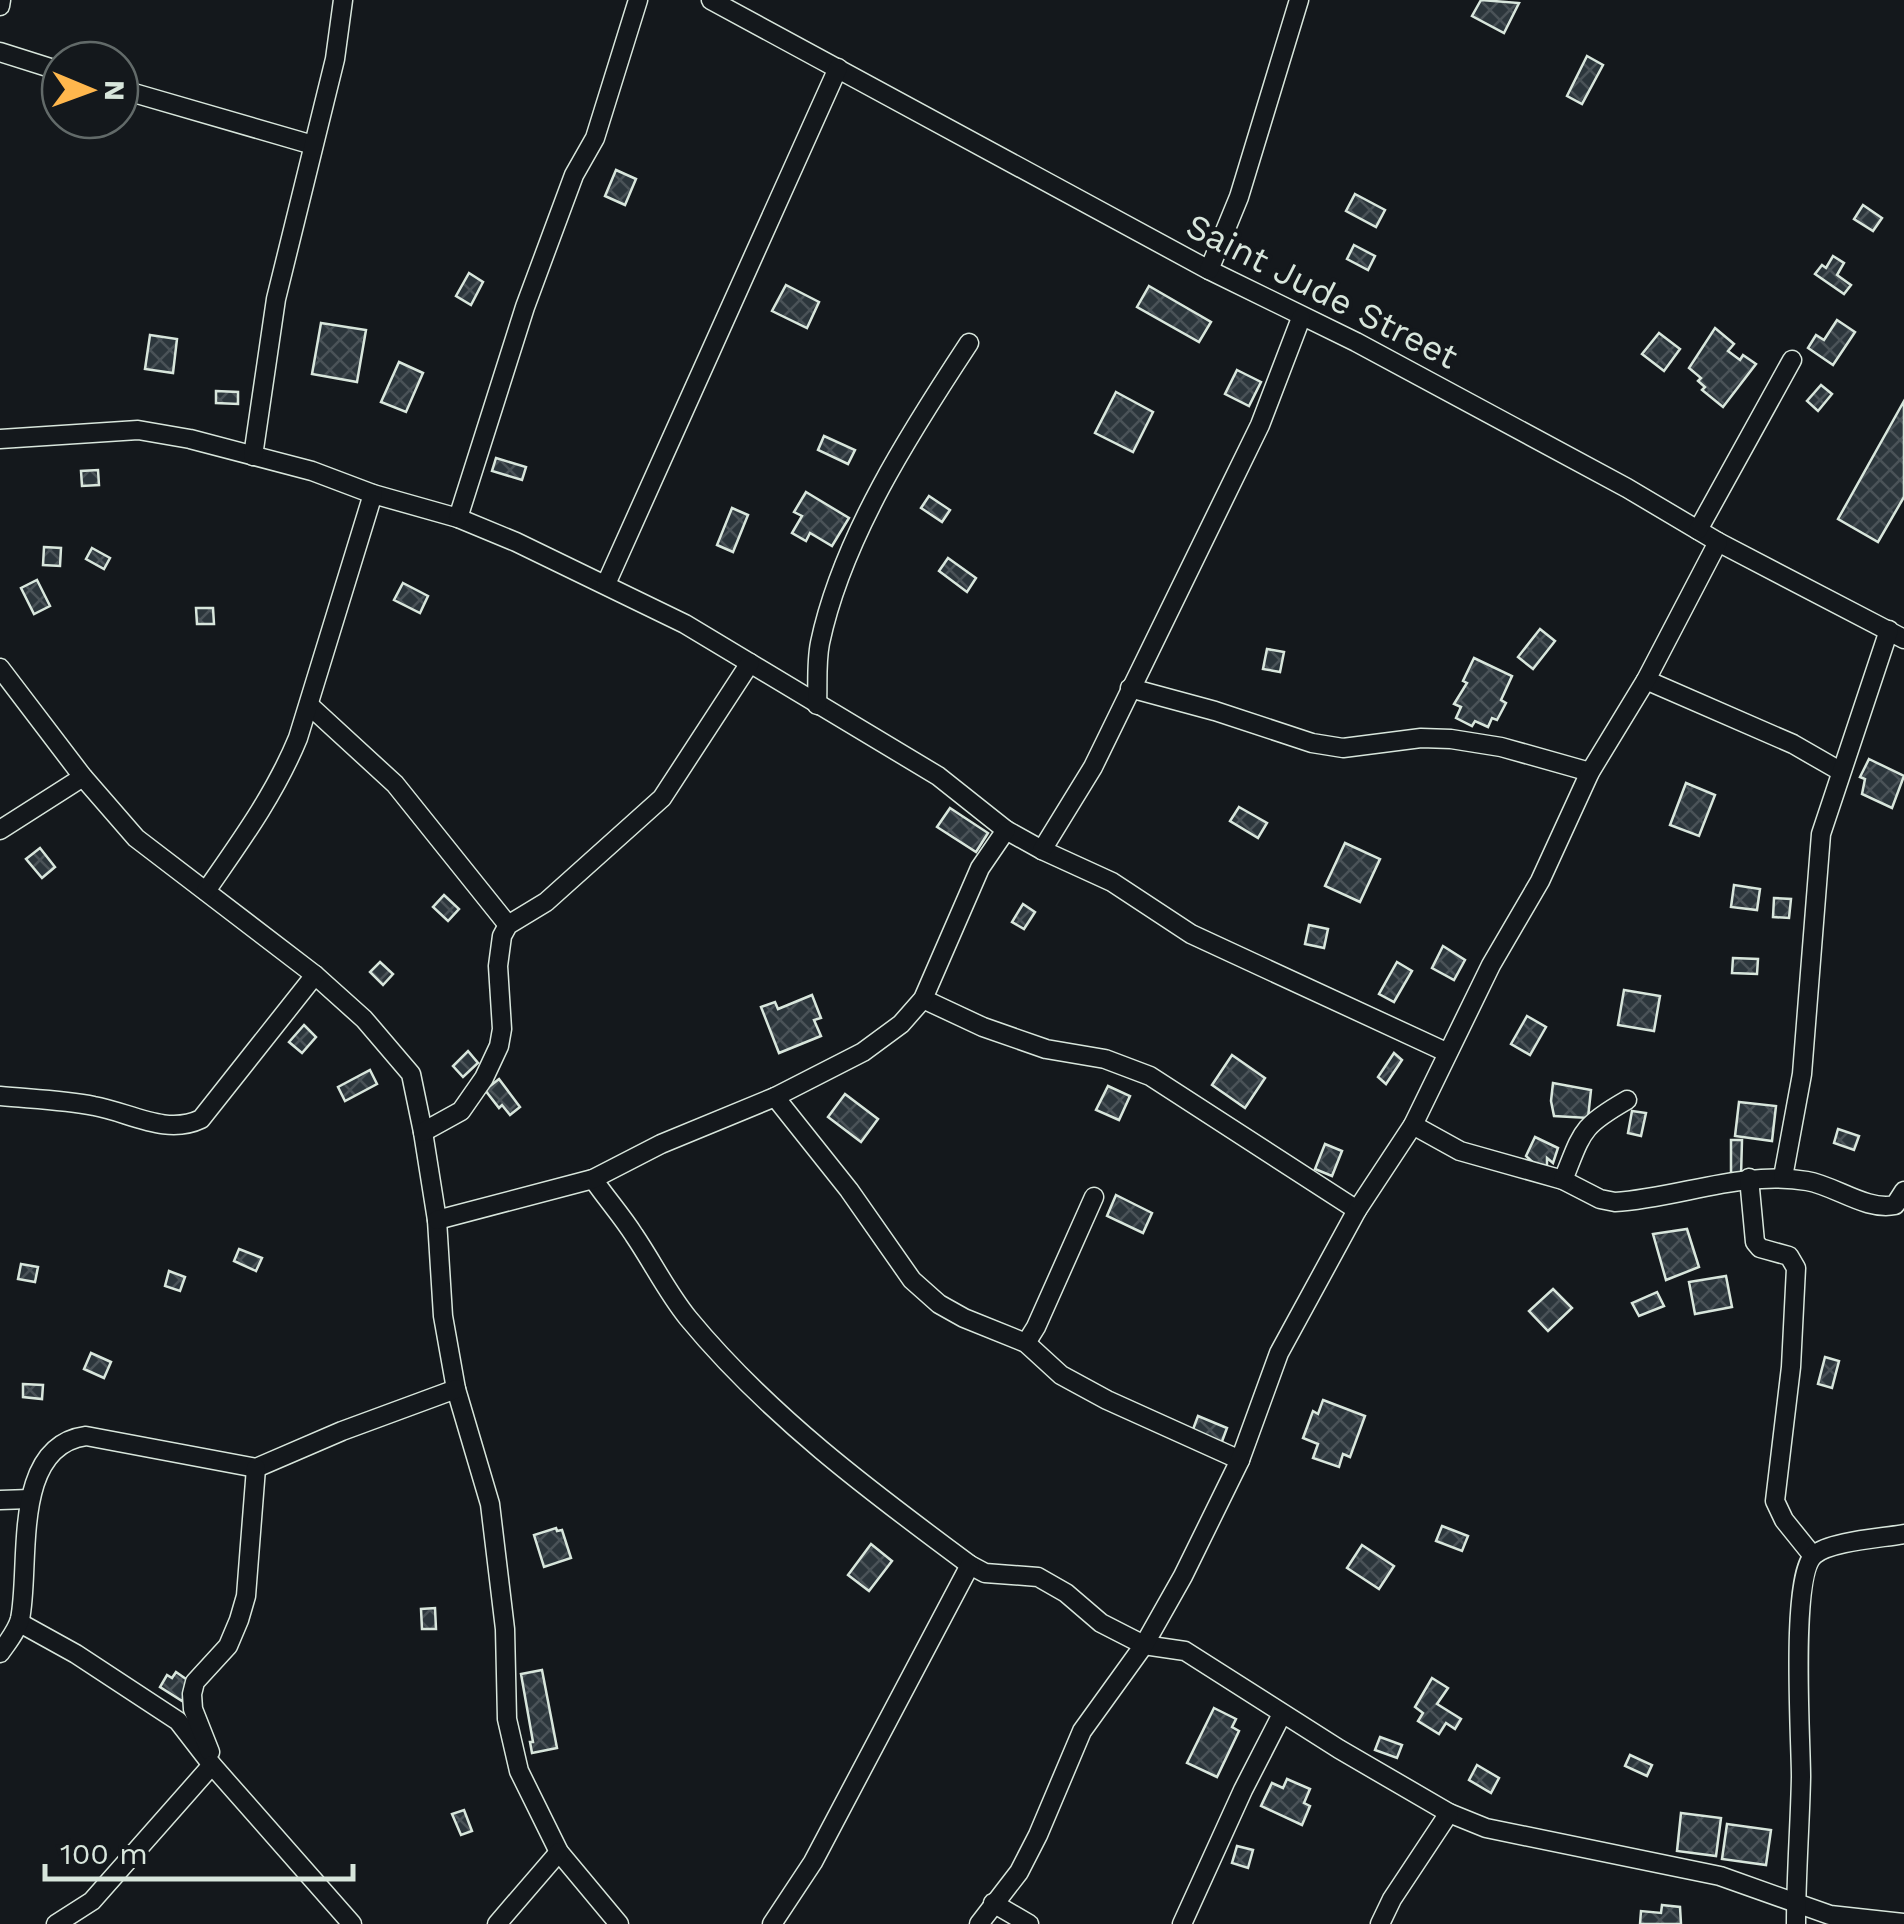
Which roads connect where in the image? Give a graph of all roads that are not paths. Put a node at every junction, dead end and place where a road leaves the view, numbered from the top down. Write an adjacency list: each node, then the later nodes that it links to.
1 (344, 0): 9 (street)
2 (638, 0): 17 (street)
3 (711, 0): 7 (street, Saint Jude Street)
4 (1299, 0): 10 (street)
5 (0, 52): 6 (street)
6 (40, 65)
7 (838, 68): 10 (street, Saint Jude Street); 20 (street)
8 (140, 95): 9 (street)
9 (312, 145): 15 (street)
10 (1209, 270): 11 (street, Saint Jude Street)
11 (1301, 318): 18 (street, Saint Jude Street); 25 (street)
12 (969, 342): 26 (street)
13 (1792, 360): 18 (street)
14 (0, 439): 15 (street)
15 (252, 456): 16 (street)
16 (373, 494): 17 (street); 27 (street)
17 (458, 518): 20 (street)
18 (1698, 530): 19 (street, Saint Jude Street)
19 (1718, 542): 21 (street, Saint Jude Street); 24 (street)
20 (606, 584): 22 (street)
21 (1896, 634): 29 (street)
22 (750, 664): 26 (street); 35 (street)
23 (0, 668): 30 (street)
24 (1646, 680): 28 (street); 29 (street)
25 (1130, 688): 28 (street); 33 (street)
26 (817, 704): 32 (street)
27 (310, 706): 34 (street); 35 (street)
28 (1590, 772): 38 (street)
29 (1840, 772): 44 (street)
30 (83, 776): 31 (street); 34 (street)
31 (0, 830)
32 (1006, 830): 33 (street); 37 (street)
33 (1042, 850): 38 (street)
34 (206, 890): 36 (street)
35 (508, 925): 43 (street)
36 (315, 975): 39 (street); 43 (street)
37 (923, 999): 40 (street); 50 (street)
38 (1446, 1052): 42 (street)
39 (0, 1096)
40 (775, 1097): 46 (street); 52 (street)
41 (1627, 1100): 47 (street)
42 (1413, 1124): 47 (street); 50 (street)
43 (424, 1132): 51 (street)
44 (1783, 1177): 45 (street); 48 (street)
45 (1749, 1178): 47 (street); 59 (street)
46 (593, 1180): 51 (street); 60 (street)
47 (1563, 1180)
48 (1904, 1191)
49 (1094, 1197): 52 (street)
50 (1357, 1210): 54 (street)
51 (436, 1220): 53 (street)
52 (1026, 1343): 54 (street)
53 (456, 1389): 55 (street); 67 (street)
54 (1240, 1460): 62 (street)
55 (256, 1468): 56 (street); 65 (street)
56 (30, 1499): 57 (street); 61 (street)
57 (0, 1500)
58 (1904, 1534): 59 (street)
59 (1813, 1556): 69 (street)
60 (970, 1565): 62 (street); 74 (street)
61 (20, 1623): 63 (street); 65 (street)
62 (1144, 1645): 64 (street); 68 (street)
63 (0, 1652)
64 (1282, 1714): 66 (street); 77 (street)
65 (217, 1772): 70 (street); 71 (street)
66 (1449, 1813): 69 (street); 78 (street)
67 (559, 1852): 72 (street); 73 (street)
68 (993, 1903): 75 (street); 76 (street)
69 (1796, 1915): 79 (street)
70 (56, 1924)
71 (352, 1924)
72 (496, 1924)
73 (619, 1924)
74 (772, 1924)
75 (979, 1924)
76 (1029, 1924)
77 (1182, 1924)
78 (1380, 1924)
79 (1904, 1924)

